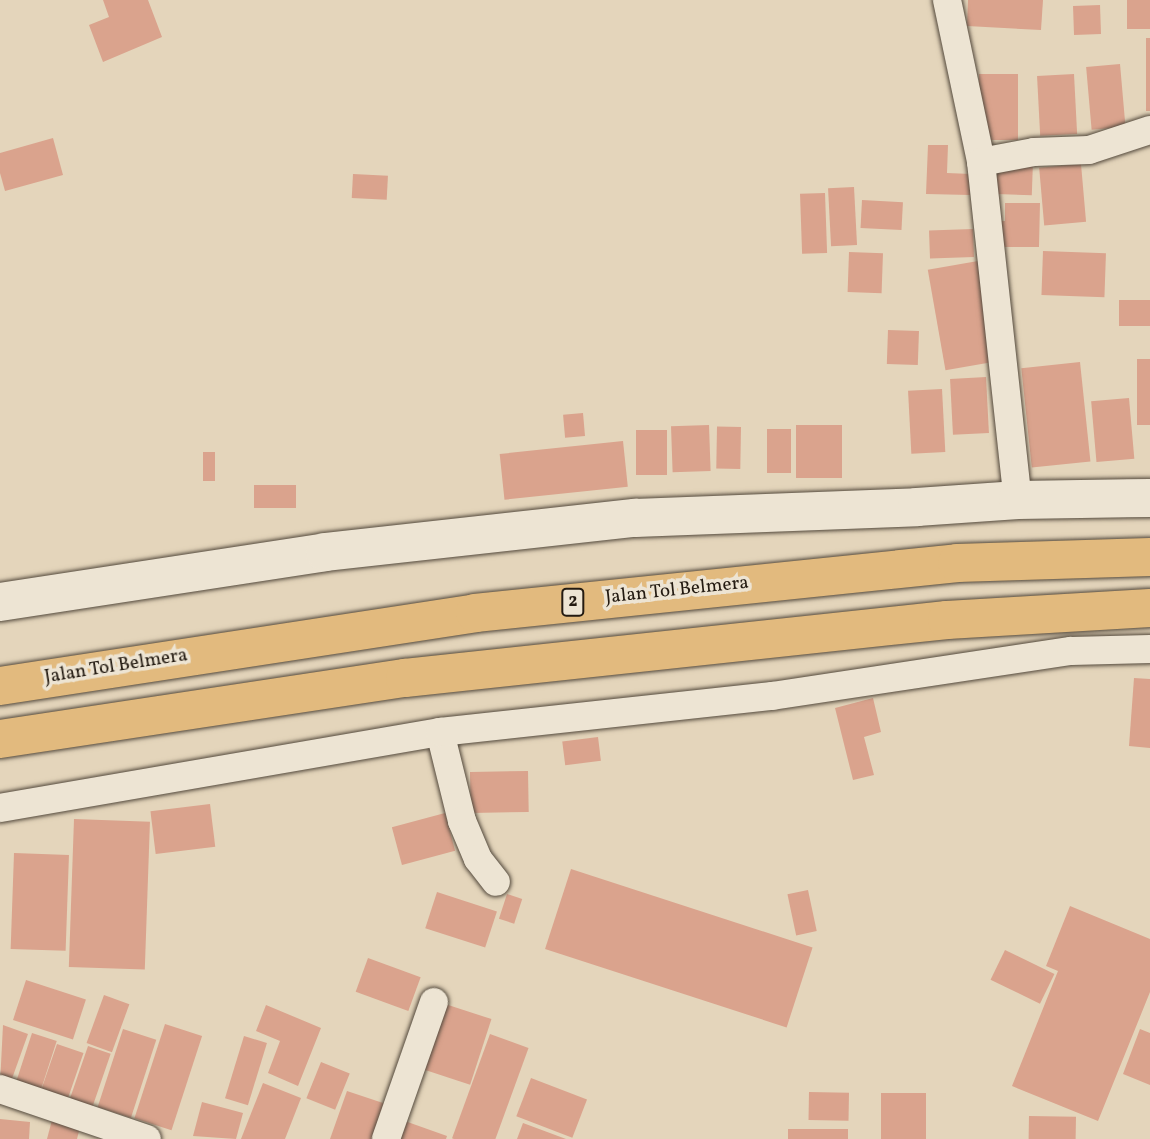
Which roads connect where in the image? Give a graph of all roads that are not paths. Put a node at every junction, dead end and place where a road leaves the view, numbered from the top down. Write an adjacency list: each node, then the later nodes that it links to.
1 (947, 0): 3 (street)
2 (1150, 130): 3 (street)
3 (981, 162): 5 (street)
4 (1150, 498): 5 (street)
5 (1018, 500): 7 (street)
6 (1150, 557): 10 (highway, Jalan Tol Belmera / 2)
7 (0, 602)
8 (1150, 608): 12 (highway)
9 (1150, 649): 11 (street)
10 (0, 686)
11 (440, 732): 13 (street); 14 (street)
12 (0, 739)
13 (0, 808)
14 (496, 881)
15 (434, 1002): 18 (street)
16 (0, 1089): 17 (street)
17 (147, 1139)
18 (387, 1139)

